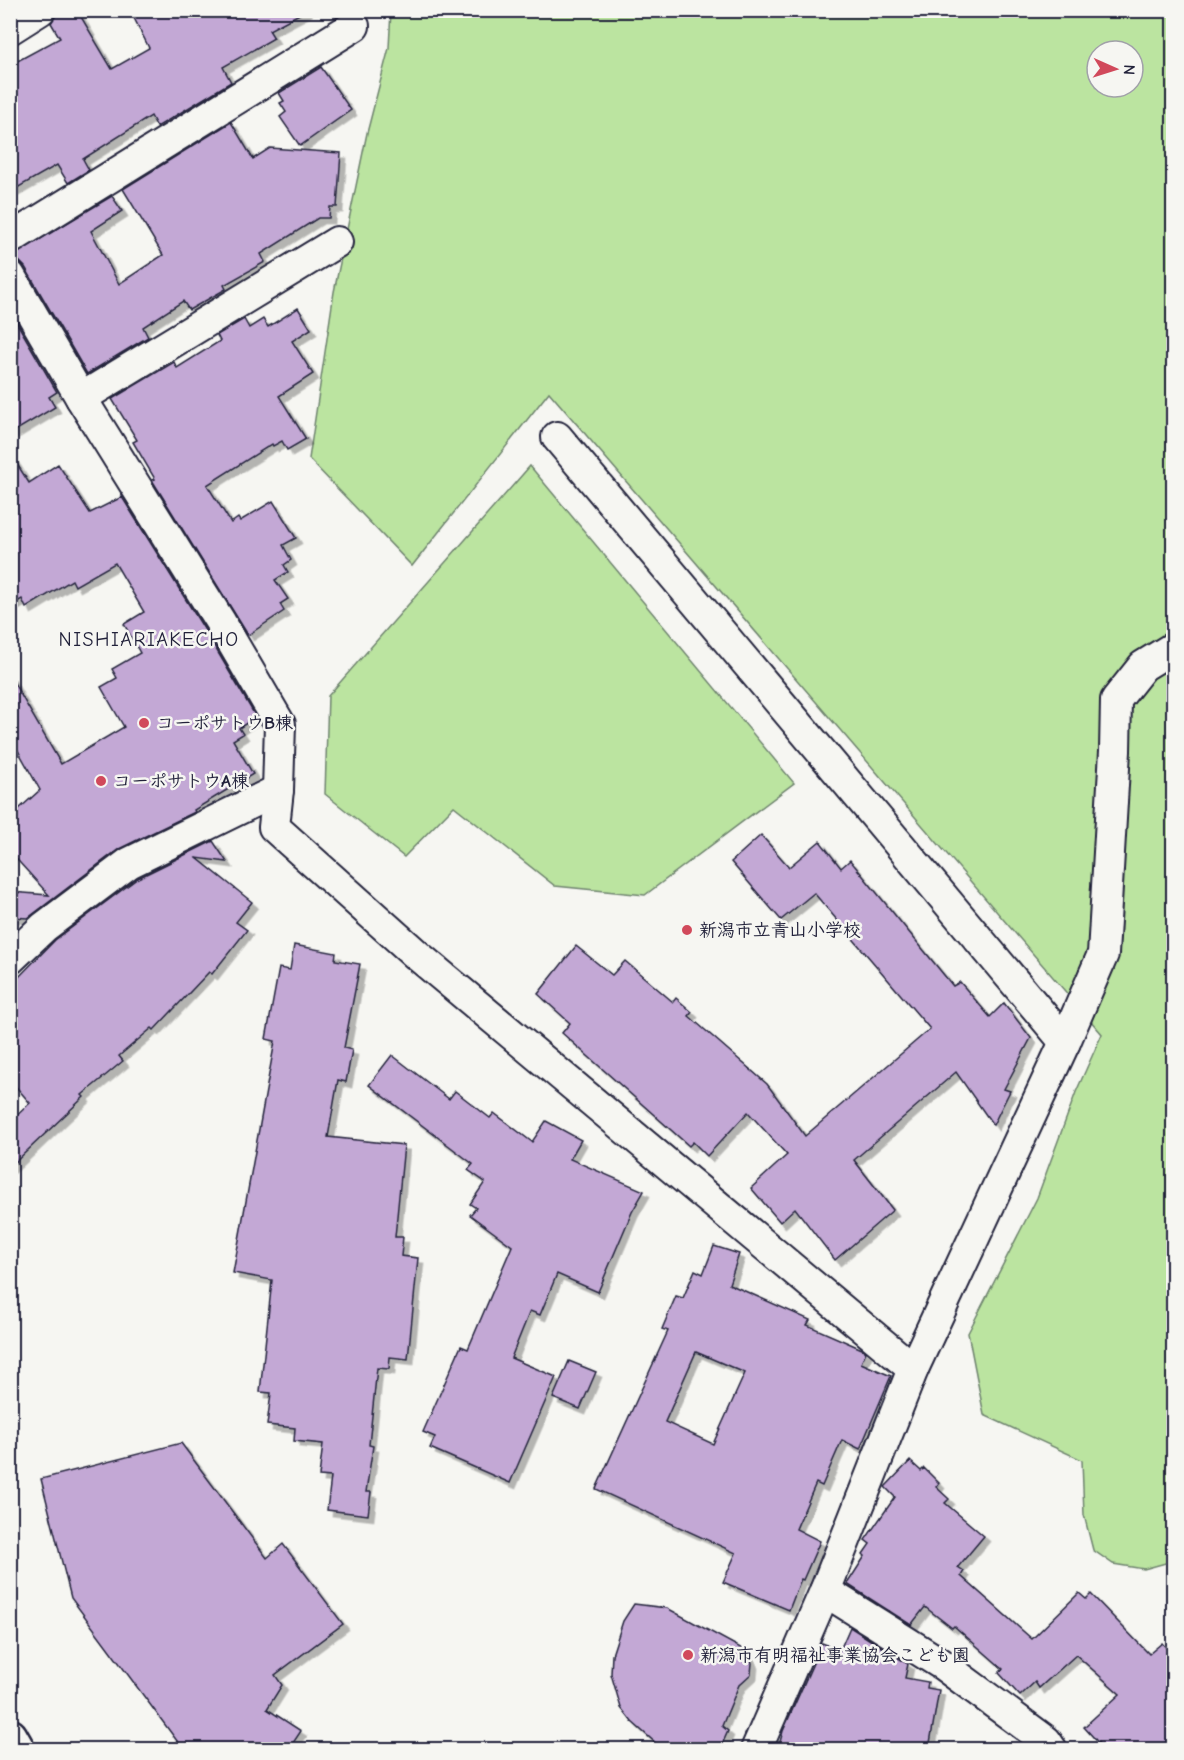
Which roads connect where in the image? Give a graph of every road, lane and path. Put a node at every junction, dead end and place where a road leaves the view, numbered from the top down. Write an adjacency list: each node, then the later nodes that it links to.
1 (40, 10): 3 (street)
2 (354, 26): 4 (street)
3 (10, 29)
4 (10, 239)
5 (337, 242): 7 (street)
6 (10, 276): 7 (street)
7 (81, 398): 10 (street)
8 (557, 437): 12 (street)
9 (1173, 647): 12 (street)
10 (278, 790): 11 (street); 13 (street)
11 (10, 959)
12 (1065, 1042): 13 (street)
13 (913, 1369): 14 (street)
14 (825, 1591): 17 (street); 18 (street)
15 (10, 1736): 16 (street)
16 (18, 1749)
17 (756, 1749)
18 (1052, 1749)

